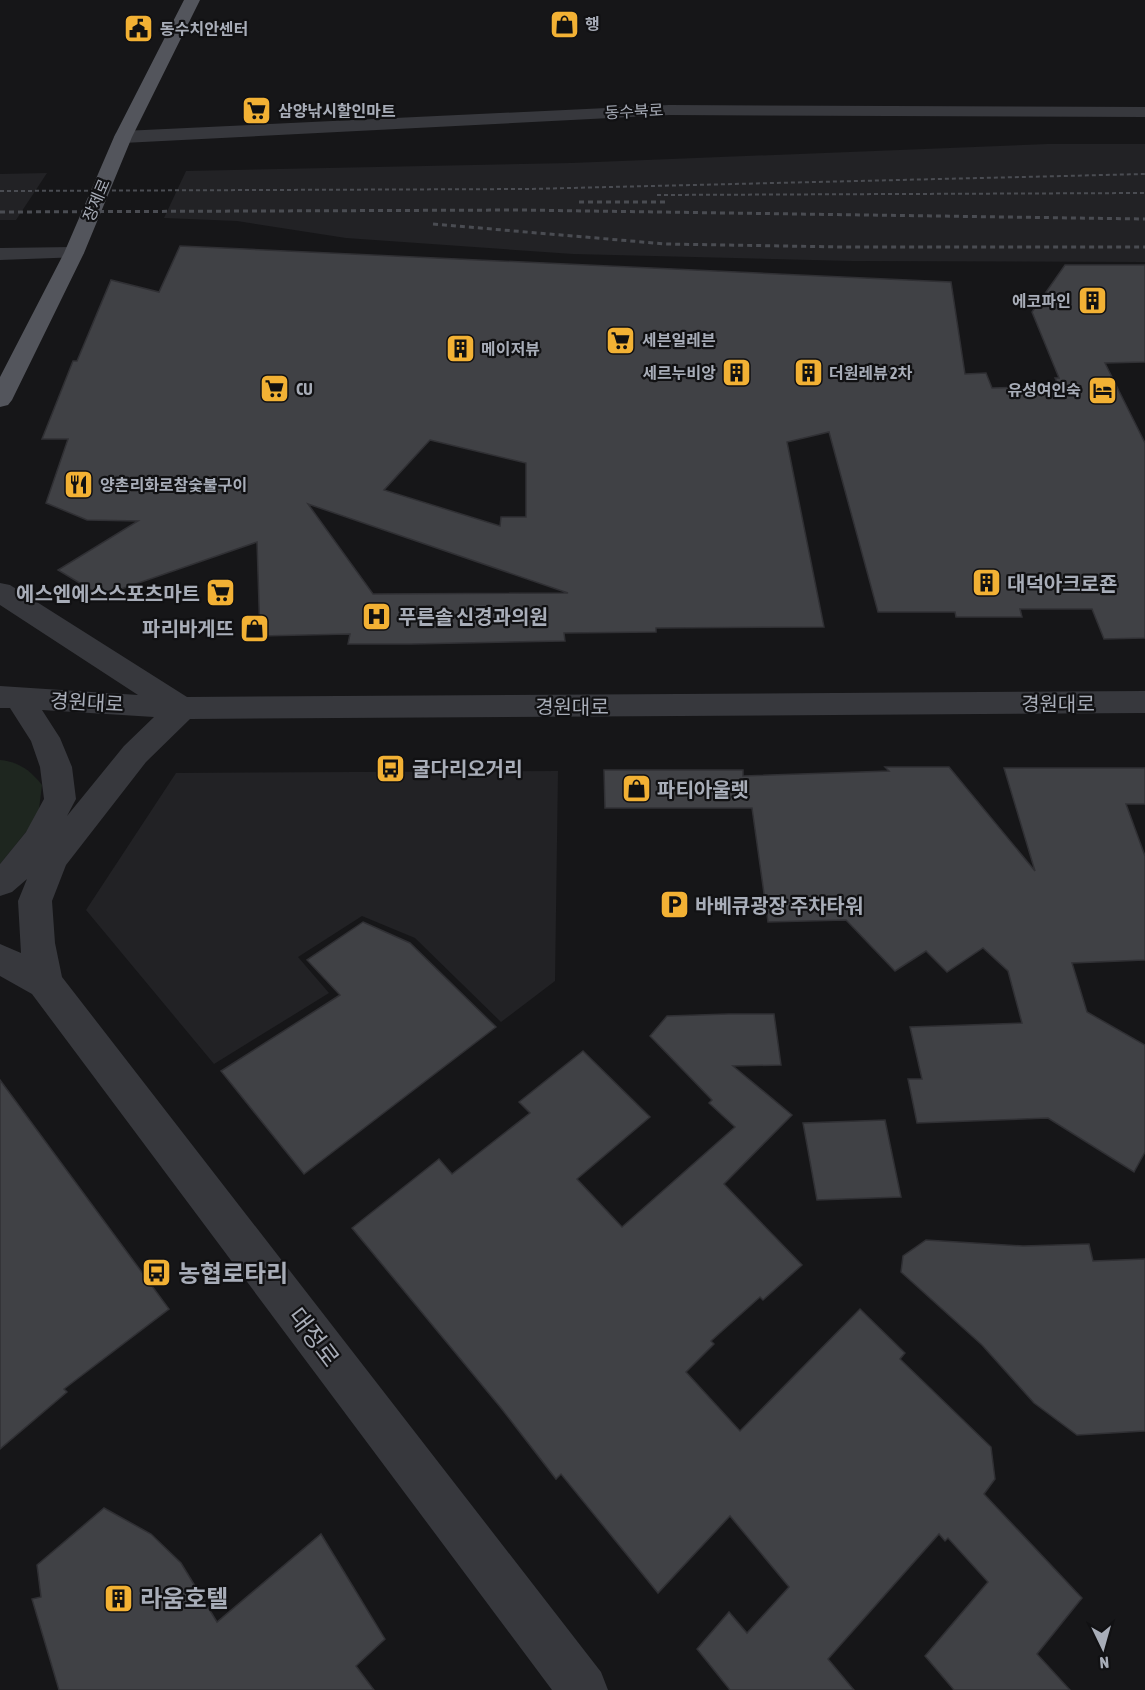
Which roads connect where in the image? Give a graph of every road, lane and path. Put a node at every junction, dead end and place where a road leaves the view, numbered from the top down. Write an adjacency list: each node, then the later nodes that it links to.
1 (191, 0): 3 (main road, 장제로)
2 (208, 4): 3 (main road)
3 (183, 18): 5 (main road, 장제로)
4 (1145, 112): 5 (street, 동수북로)
5 (123, 137): 6 (main road, 장제로)
6 (74, 253): 7 (street); 8 (main road, 장제로)
7 (0, 254)
8 (0, 400)
9 (0, 592): 12 (street)
10 (6, 701): 12 (street, 경원대로); 13 (street)
11 (1145, 702): 12 (street, 경원대로)
12 (182, 708): 15 (street)
13 (0, 882)
14 (0, 959): 15 (street)
15 (45, 983): 16 (street); 17 (street, 대정로)
16 (0, 986)
17 (583, 1690)

